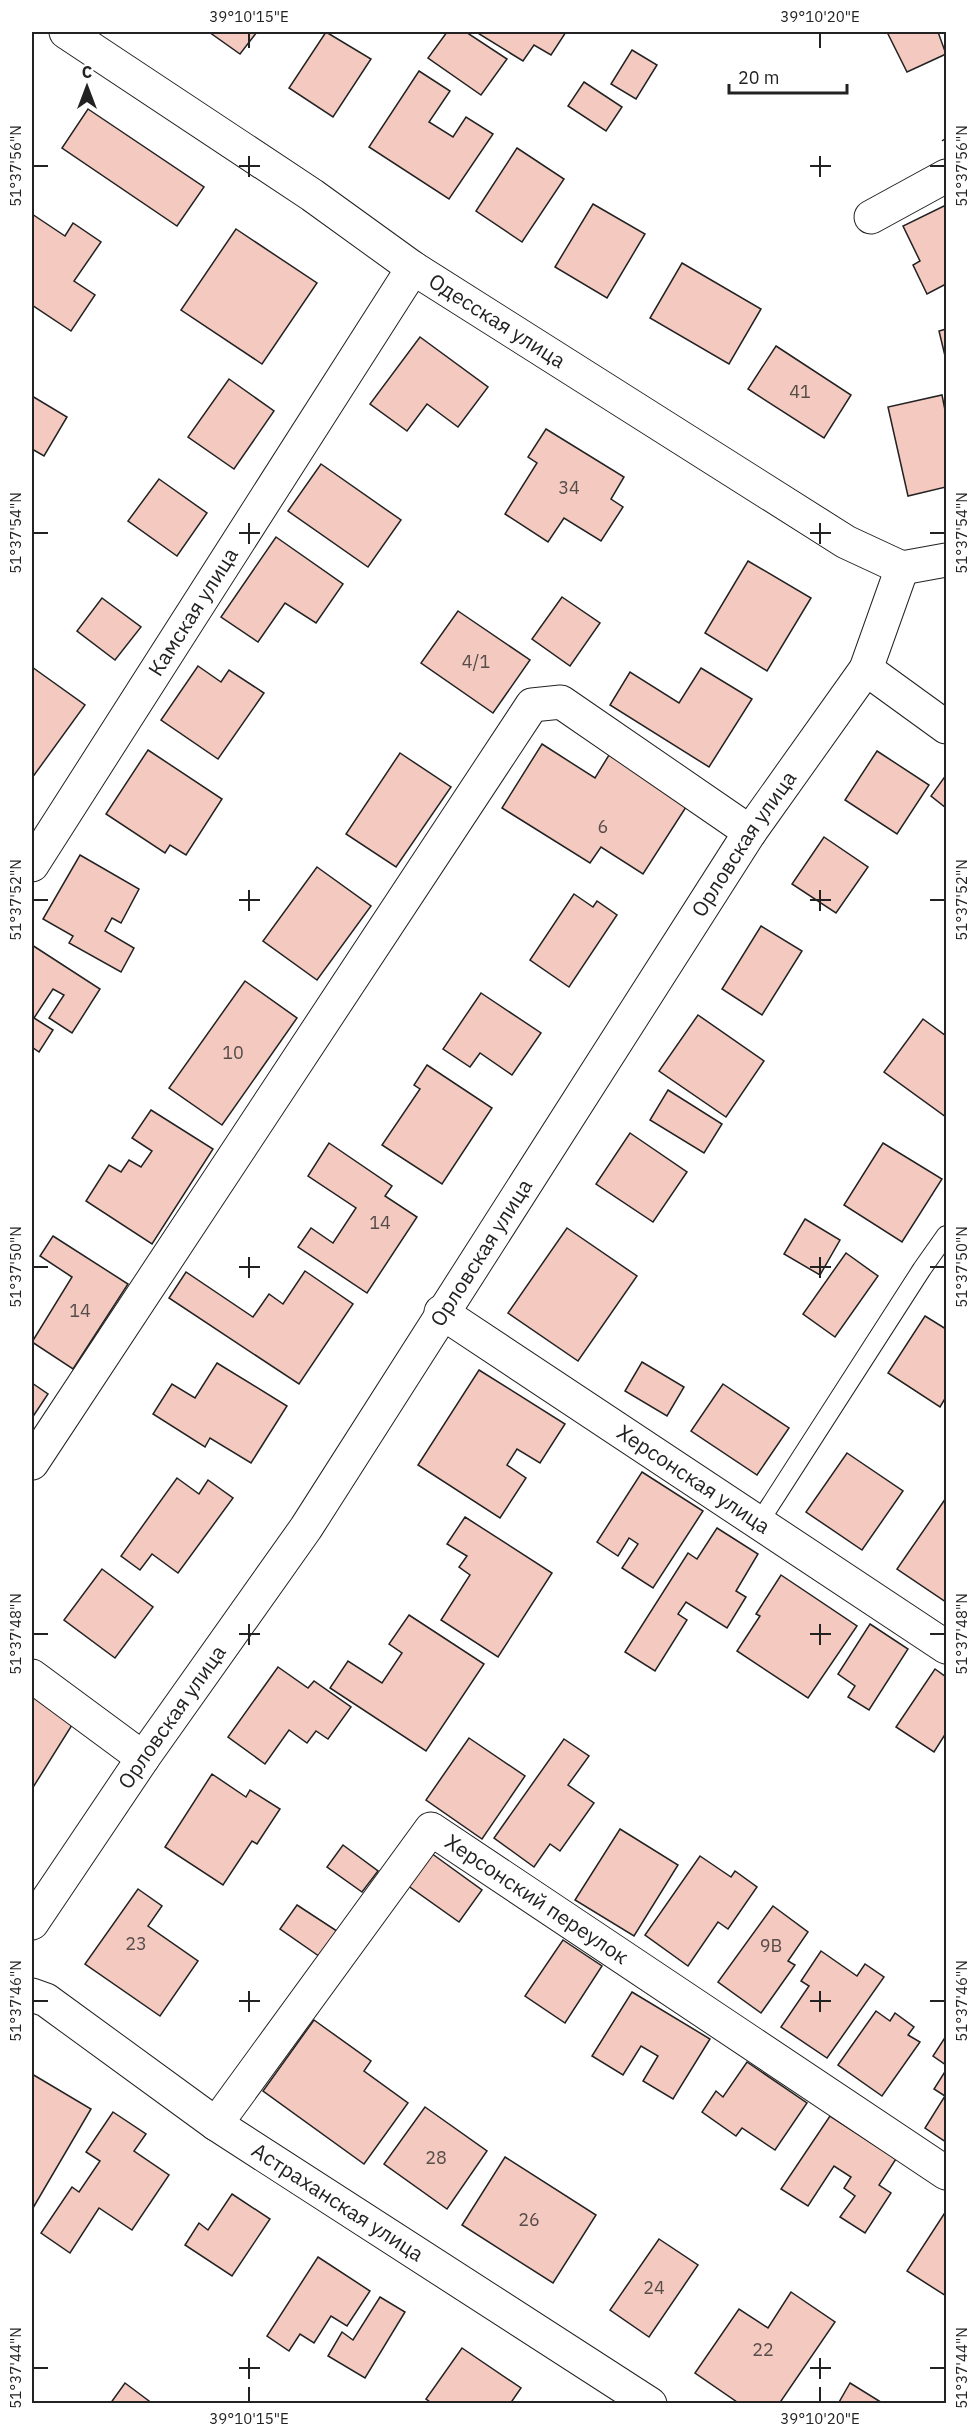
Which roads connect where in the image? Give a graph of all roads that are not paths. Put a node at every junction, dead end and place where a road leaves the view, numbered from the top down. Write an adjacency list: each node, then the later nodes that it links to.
1 (66, 32): 4 (street, Одесская улица)
2 (946, 176): 3 (street)
3 (871, 217)
4 (413, 268): 6 (street, Одесская улица); 10 (street, Камская улица)
5 (946, 560): 6 (street)
6 (902, 568): 7 (street, Орловская улица)
7 (866, 669): 8 (street); 9 (street, Орловская улица)
8 (946, 727)
9 (750, 832): 12 (street, Орловская улица); 13 (street)
10 (32, 865)
11 (946, 1235): 14 (lane)
12 (441, 1312): 14 (street, Херсонская улица); 17 (street, Орловская улица)
13 (32, 1463)
14 (760, 1521): 15 (street, Херсонская улица)
15 (946, 1647)
16 (32, 1676): 17 (street)
17 (143, 1758): 18 (street, Орловская улица)
18 (32, 1923)
19 (32, 1995): 20 (street, Астраханская улица)
20 (216, 2124): 21 (street, Херсонский переулок); 22 (street, Астраханская улица)
21 (946, 2173)
22 (650, 2403)

